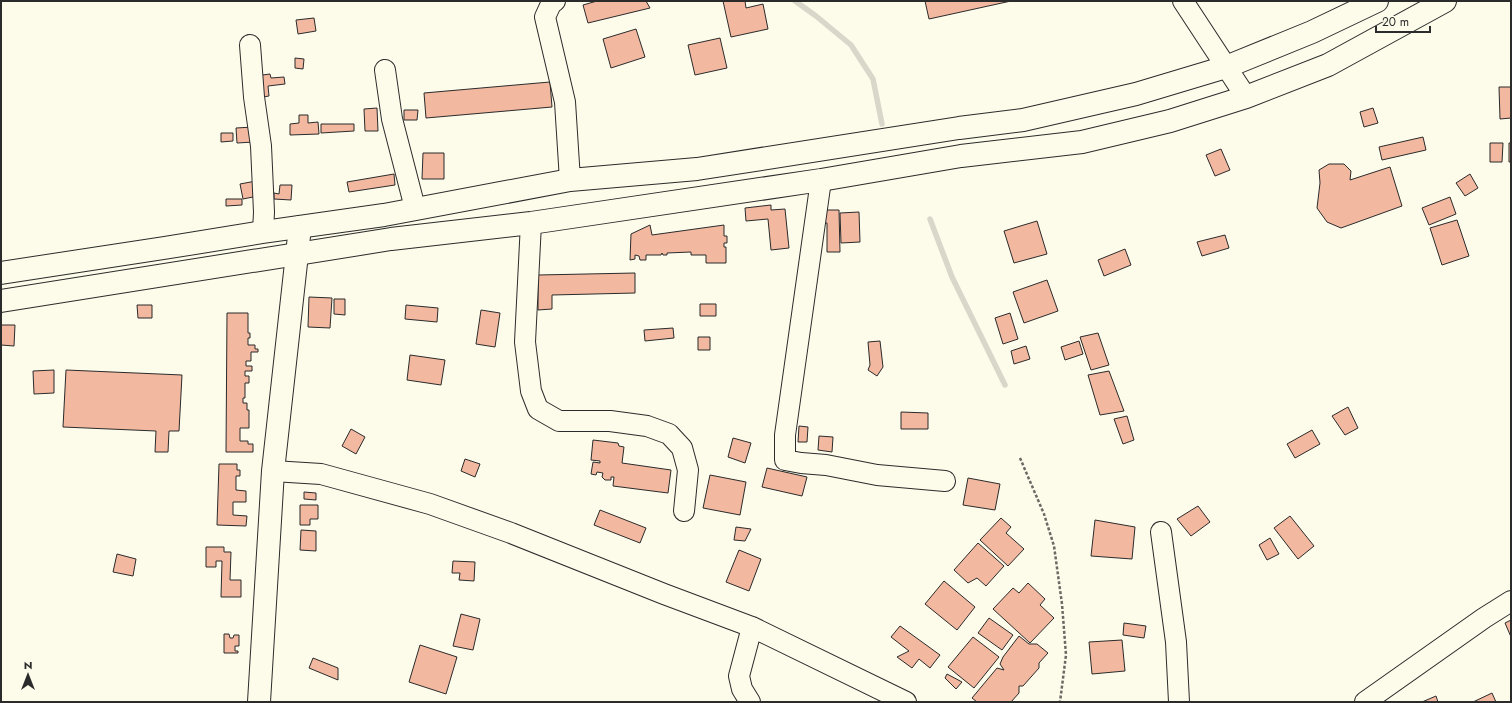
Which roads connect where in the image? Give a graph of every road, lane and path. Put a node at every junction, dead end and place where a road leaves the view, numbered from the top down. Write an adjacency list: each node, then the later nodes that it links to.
1 (555, 1): 9 (street)
2 (1183, 1): 6 (street)
3 (1377, 1): 6 (main road)
4 (1445, 1): 8 (main road)
5 (250, 45): 14 (street)
6 (1226, 67): 8 (street); 9 (main road)
7 (385, 70): 11 (street)
8 (1246, 97): 10 (main road)
9 (570, 180): 11 (main road)
10 (821, 180): 12 (main road); 20 (street)
11 (415, 208): 13 (main road)
12 (531, 223): 15 (main road); 21 (street)
13 (300, 227): 14 (main road); 15 (main road)
14 (263, 232): 16 (main road)
15 (297, 253): 17 (main road); 19 (main road)
16 (1, 273)
17 (1, 301)
18 (1020, 458): 28 (path)
19 (273, 471): 24 (street); 25 (main road)
20 (945, 481)
21 (684, 511)
22 (1161, 532): 29 (street)
23 (1511, 601): 30 (street)
24 (752, 626): 26 (street); 27 (street)
25 (259, 702)
26 (750, 702)
27 (906, 702)
28 (1060, 702)
29 (1179, 702)
30 (1365, 702)

